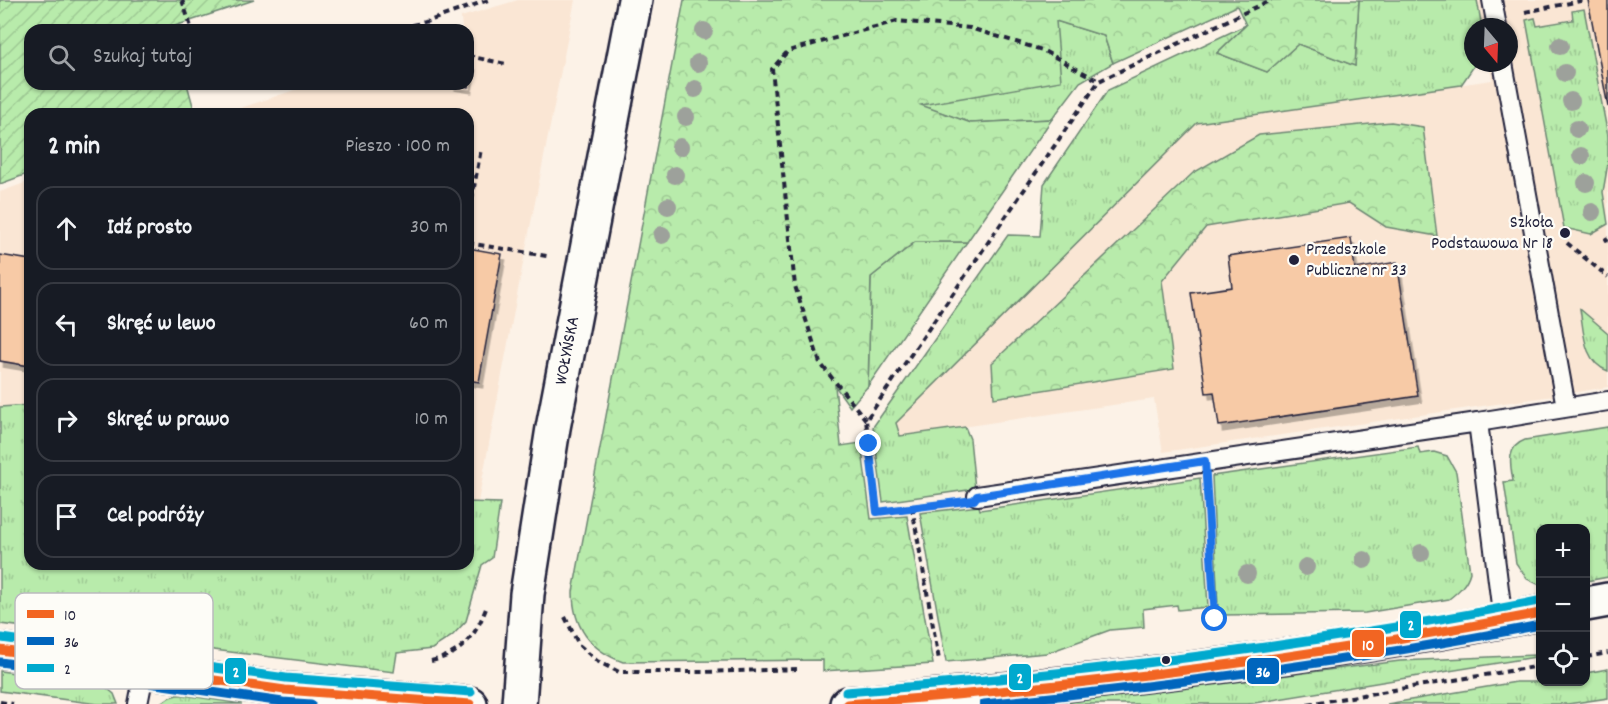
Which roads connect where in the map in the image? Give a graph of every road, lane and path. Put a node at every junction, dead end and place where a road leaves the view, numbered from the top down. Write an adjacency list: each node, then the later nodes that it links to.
1 (182, 0): 7 (path)
2 (488, 0): 8 (path)
3 (635, 0): 48 (street, WOŁYŃSKA)
4 (1271, 0): 12 (path)
5 (1585, 0): 6 (path)
6 (1494, 15)
7 (190, 24)
8 (417, 24)
9 (474, 57): 10 (path)
10 (506, 64)
11 (1505, 72): 20 (lane)
12 (1099, 81): 21 (path); 21 (path)
13 (481, 149): 14 (path)
14 (474, 187)
15 (1567, 242): 18 (path)
16 (474, 244): 17 (path)
17 (557, 258)
18 (1608, 277)
19 (1608, 401): 20 (lane)
20 (1566, 407): 22 (lane)
21 (866, 420): 25 (path)
22 (1478, 422): 23 (lane); 32 (lane)
23 (1205, 461): 24 (lane); 31 (path)
24 (977, 496): 25 (path)
25 (912, 507): 39 (path)
26 (488, 599): 37 (path)
27 (1608, 600): 28 (street)
28 (1590, 603)
29 (562, 609): 40 (path)
30 (1536, 614): 32 (street)
31 (1215, 619)
32 (1503, 621): 44 (street)
33 (0, 650): 34 (street)
34 (15, 652)
35 (1608, 653): 36 (path)
36 (1590, 656)
37 (428, 662)
38 (1536, 667): 50 (path)
39 (940, 668)
40 (799, 669)
41 (213, 679): 47 (street)
42 (141, 689): 46 (lane)
43 (0, 702): 45 (path)
44 (882, 703): 49 (street)
45 (13, 704)
46 (138, 704)
47 (470, 704)
48 (519, 704)
49 (847, 704)
50 (1308, 704)

